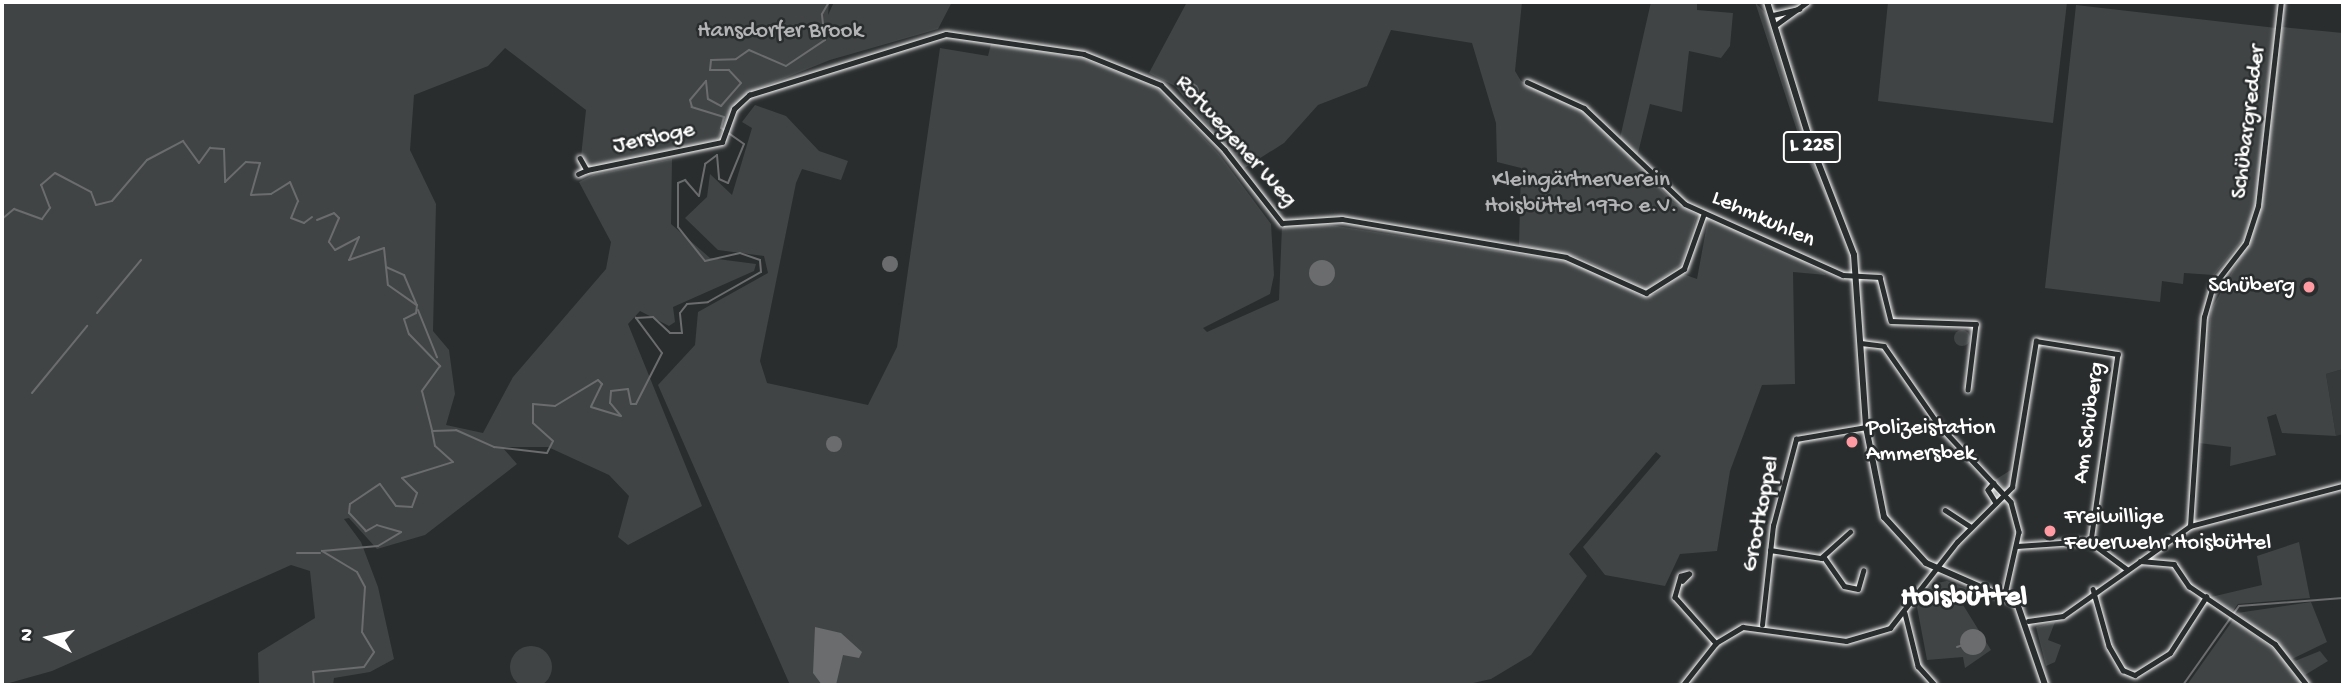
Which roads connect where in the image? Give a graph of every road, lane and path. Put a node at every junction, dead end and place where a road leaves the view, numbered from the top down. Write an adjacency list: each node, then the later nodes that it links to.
1 (1768, 2): 5 (main road, L 225)
2 (1807, 2): 4 (street)
3 (2281, 2): 22 (street, Schübargredder)
4 (1800, 9): 5 (street); 6 (street)
5 (1773, 15): 6 (main road, L 225)
6 (1777, 24): 13 (main road, L 225)
7 (941, 34): 10 (street, Jersloge); 12 (street, Rotwegener Weg)
8 (1527, 82): 12 (street, Lehmkuhlen)
9 (580, 158): 10 (street, Jersloge)
10 (587, 170): 11 (street, Jersloge)
11 (578, 174)
12 (1704, 214): 13 (street, Lehmkuhlen)
13 (1858, 275): 14 (main road, L 225); 15 (street, Lehmkuhlen)
14 (1861, 343): 16 (main road, L 225); 17 (street)
15 (1968, 390)
16 (1866, 427): 27 (street, Grootkoppel); 31 (main road, L 225)
17 (1994, 483): 19 (street); 20 (street)
18 (2343, 486): 22 (street)
19 (2006, 496): 20 (street); 25 (street, Am Schüberg); 26 (street)
20 (1996, 503): 23 (street)
21 (1945, 510): 23 (street)
22 (2190, 526): 29 (street)
23 (1971, 527): 31 (street)
24 (1850, 531): 28 (street)
25 (2091, 541): 26 (street); 30 (street)
26 (2017, 546): 35 (street)
27 (1770, 550): 28 (street); 39 (street, Grootkoppel)
28 (1824, 557): 32 (street)
29 (2140, 562): 30 (street); 36 (street)
30 (2127, 569): 34 (street)
31 (1937, 570): 35 (main road, L 225); 37 (street)
32 (1863, 571)
33 (1682, 581): 40 (street)
34 (2093, 589): 36 (street); 38 (street)
35 (2005, 594): 38 (main road)
36 (2206, 597): 44 (street)
37 (1905, 613): 39 (street); 41 (street)
38 (2028, 621): 43 (main road)
39 (1762, 625): 40 (street)
40 (1716, 643): 42 (street)
41 (1934, 682)
42 (1683, 685)
43 (2045, 685)
44 (2307, 685)

